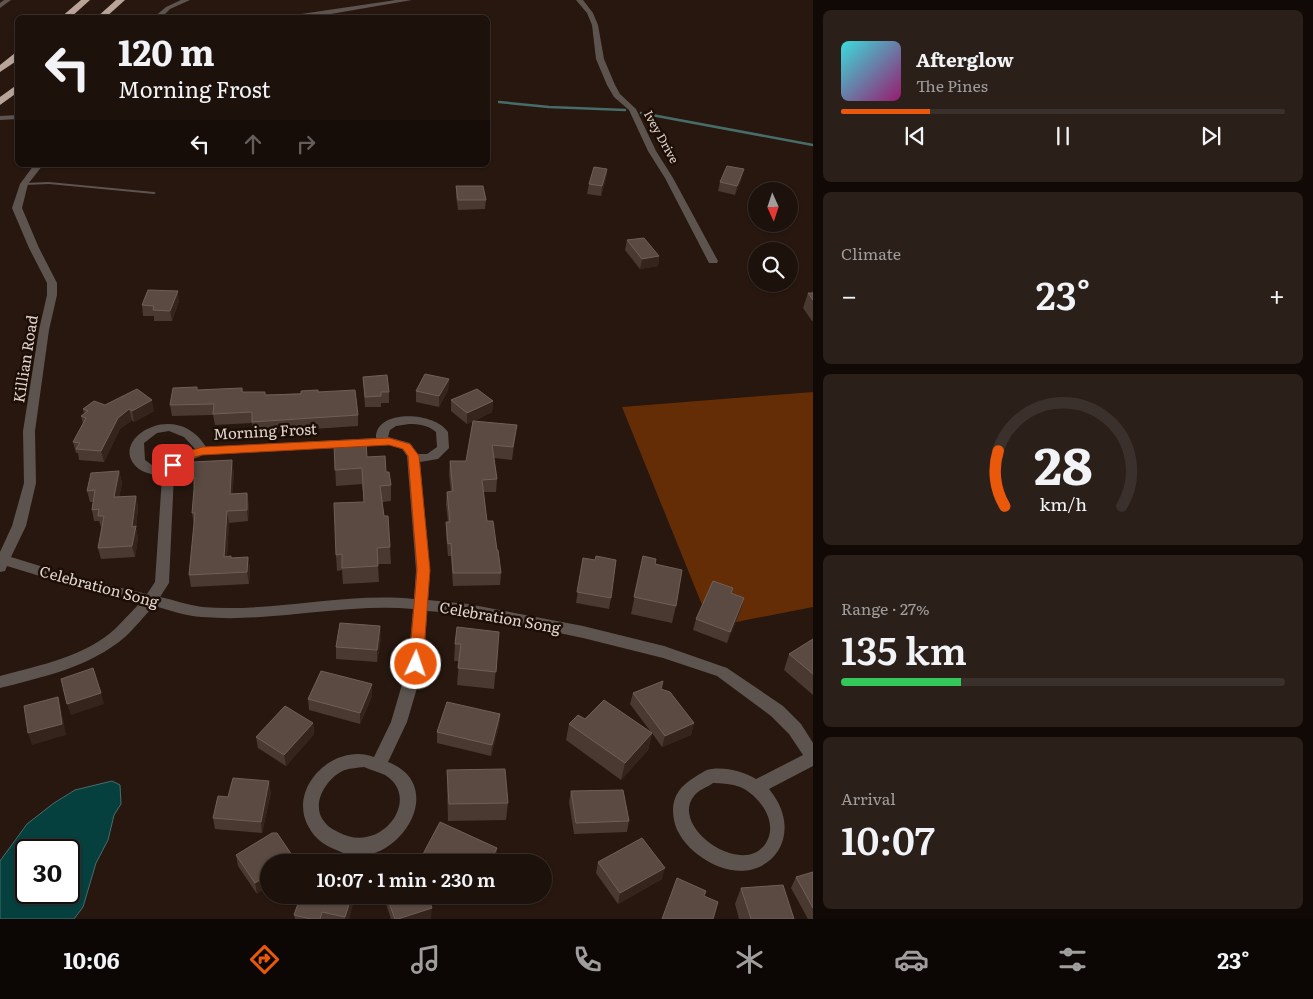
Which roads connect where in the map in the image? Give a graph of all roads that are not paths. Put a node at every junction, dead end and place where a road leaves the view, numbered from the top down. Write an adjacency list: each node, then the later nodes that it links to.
1 (8, 0): 7 (street)
2 (86, 0): 8 (highway)
3 (121, 0): 9 (highway)
4 (188, 0): 10 (street)
5 (409, 0): 11 (street)
6 (579, 0): 21 (street, Ivey Drive)
7 (0, 6)
8 (68, 15)
9 (104, 15)
10 (159, 15)
11 (306, 15)
12 (15, 57): 13 (highway)
13 (0, 69)
14 (15, 90): 15 (highway)
15 (0, 102)
16 (15, 117): 17 (street)
17 (0, 118)
18 (37, 167): 19 (street, Killian Road)
19 (24, 184): 20 (lane); 26 (street, Killian Road)
20 (154, 193)
21 (713, 261)
22 (382, 442): 23 (street, Morning Frost); 24 (street, Morning Frost); 24 (street)
23 (202, 451): 25 (street, Morning Frost); 25 (street)
24 (410, 452): 28 (street)
25 (168, 474): 27 (street)
26 (2, 564): 27 (street, Celebration Song)
27 (150, 601): 28 (street, Celebration Song); 29 (street)
28 (419, 605): 30 (street, Celebration Song); 31 (street)
29 (0, 682)
30 (813, 757): 32 (street)
31 (379, 763): 31 (street)
32 (755, 788): 32 (street)

